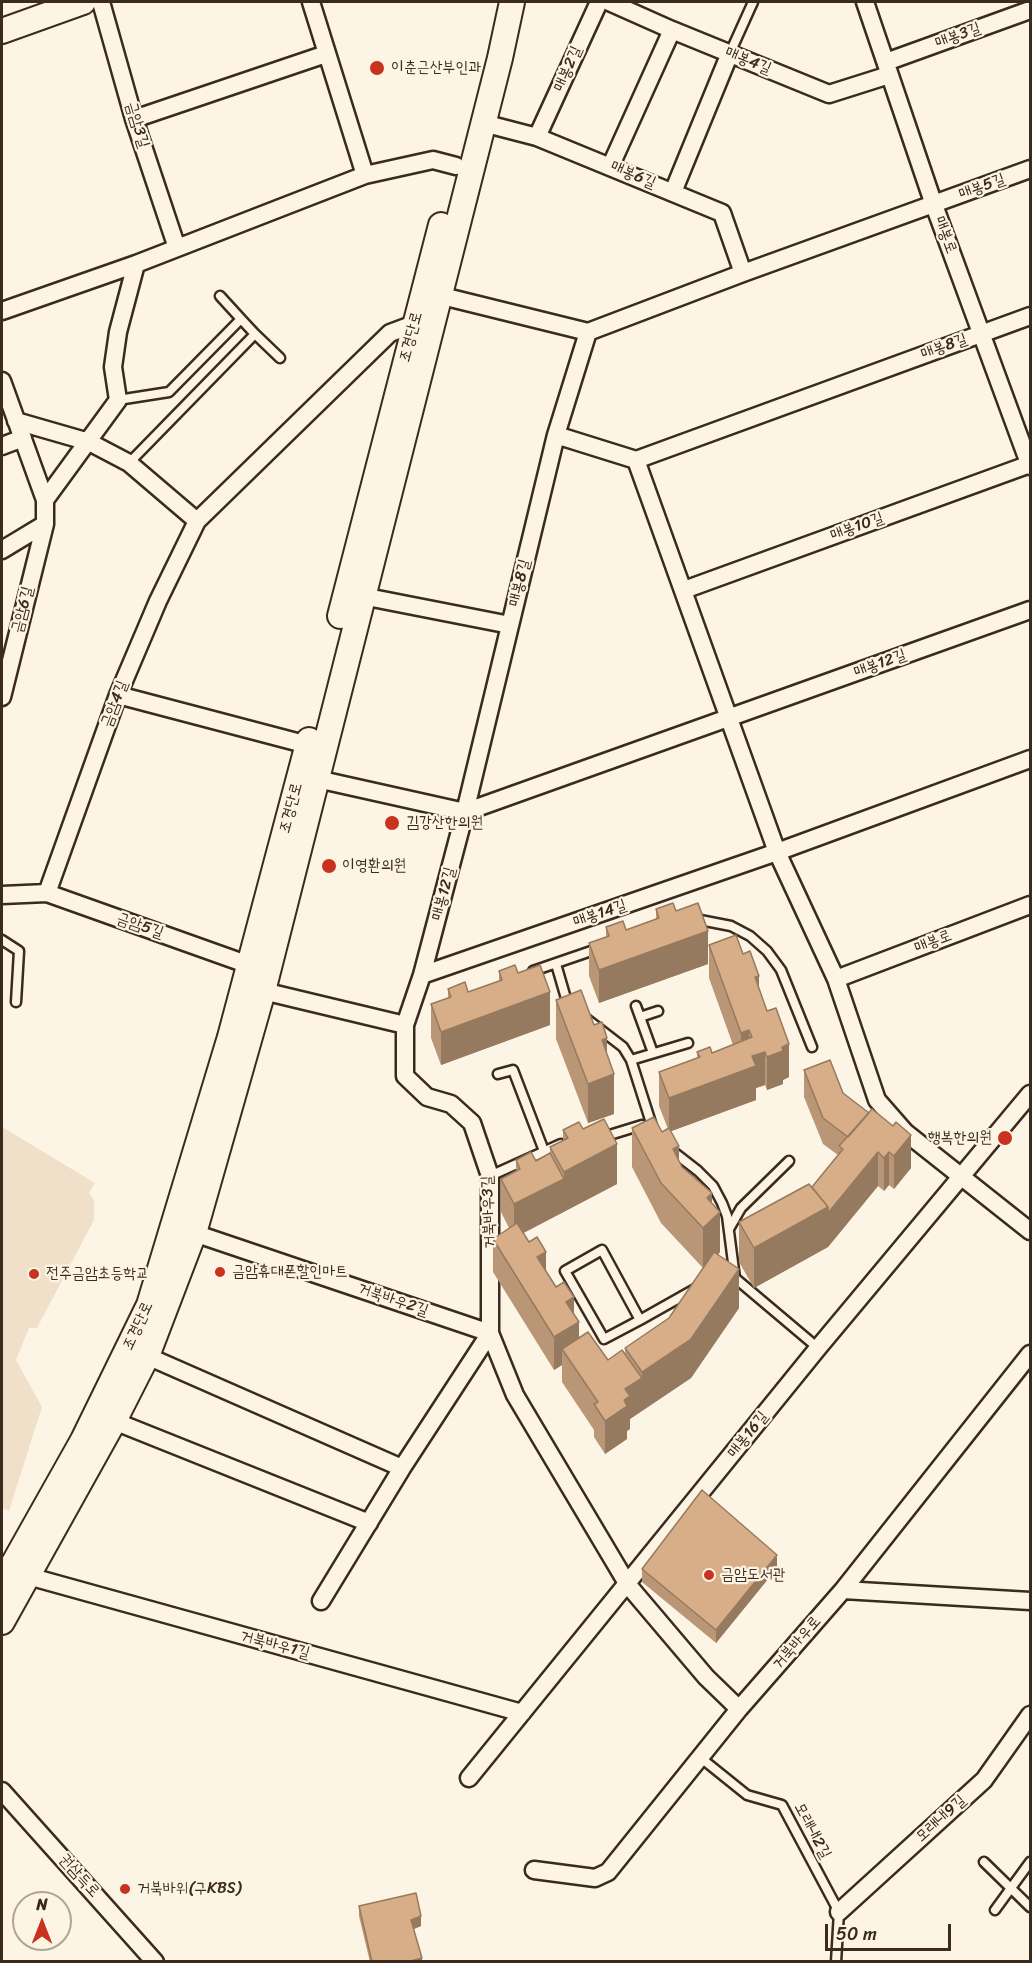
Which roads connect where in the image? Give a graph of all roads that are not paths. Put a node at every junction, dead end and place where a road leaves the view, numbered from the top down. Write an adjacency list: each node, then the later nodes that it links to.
1 (83, 2): 12 (street)
2 (101, 2): 16 (street, 금암3길)
3 (311, 2): 14 (street)
4 (497, 2): 20 (street, 조경단로)
5 (512, 2): 17 (street, 조경단로)
6 (599, 2): 18 (street, 매봉2길)
7 (609, 2): 11 (street, 매봉4길)
8 (753, 2): 13 (lane)
9 (865, 2): 15 (street, 매봉로)
10 (1030, 10): 15 (street, 매봉3길)
11 (672, 30): 13 (street, 매봉4길); 19 (street)
12 (2, 31)
13 (730, 53): 15 (street, 매봉4길); 23 (street)
14 (326, 54): 16 (street); 22 (street)
15 (888, 69): 24 (street, 매봉로)
16 (134, 119): 25 (street, 금암3길)
17 (483, 123): 18 (street, 매봉6길); 28 (street, 조경단로)
18 (537, 137): 19 (street, 매봉6길)
19 (611, 165): 23 (street, 매봉6길)
20 (456, 166): 22 (street); 28 (street, 조경단로)
21 (1030, 169): 24 (street, 매봉5길)
22 (365, 175): 25 (street)
23 (673, 192): 27 (street, 매봉6길)
24 (934, 205): 27 (street); 36 (street, 매봉로)
25 (177, 248): 26 (street)
26 (136, 264): 30 (street); 39 (street)
27 (743, 273): 34 (street)
28 (431, 294): 33 (street, 조경단로); 34 (street); 53 (street, 조경단로)
29 (220, 296): 32 (lane)
30 (2, 311)
31 (1030, 316): 36 (street, 매봉8길)
32 (241, 319): 35 (lane); 39 (lane)
33 (414, 324): 49 (street, 금암4길); 59 (street, 조경단로)
34 (588, 332): 41 (street)
35 (255, 334): 37 (lane); 46 (lane)
36 (981, 334): 45 (street, 매봉8길); 47 (street, 매봉로)
37 (280, 358)
38 (2, 381): 40 (street, 금암6길)
39 (118, 400): 43 (street)
40 (16, 421): 42 (street, 금암6길); 43 (street)
41 (556, 435): 45 (street); 55 (street, 매봉8길)
42 (23, 438): 44 (street); 48 (street, 금암6길)
43 (89, 442): 46 (street); 48 (street)
44 (2, 446)
45 (636, 460): 52 (street)
46 (129, 463): 49 (street)
47 (1030, 465): 52 (street, 매봉10길)
48 (45, 500): 50 (street, 금암6길)
49 (197, 521): 56 (street, 금암4길)
50 (45, 524): 51 (street); 57 (street, 금암6길)
51 (2, 550)
52 (684, 590): 58 (street)
53 (362, 596): 55 (street); 61 (street, 조경단로)
54 (1030, 610): 58 (street, 매봉12길)
55 (510, 625): 62 (street, 매봉8길)
56 (118, 695): 59 (street); 64 (street, 금암4길)
57 (2, 697)
58 (729, 717): 62 (street, 매봉12길); 63 (street)
59 (308, 745): 71 (street, 조경단로)
60 (1030, 759): 63 (street, 매봉14길)
61 (317, 779): 62 (street); 75 (street, 조경단로)
62 (465, 812): 73 (street, 매봉12길)
63 (777, 852): 73 (street, 매봉14길); 74 (street)
64 (47, 893): 65 (street, 금암5길); 71 (street, 금암5길)
65 (2, 895)
66 (1030, 905): 74 (street, 매봉로)
67 (682, 920): 82 (lane)
68 (2, 940): 76 (lane)
69 (610, 944): 70 (lane)
70 (556, 964): 72 (lane); 84 (lane)
71 (249, 965): 75 (street); 109 (street, 조경단로)
72 (525, 974)
73 (423, 975): 80 (street, 매봉12길)
74 (836, 979): 93 (street)
75 (263, 991): 80 (street); 96 (street, 조경단로)
76 (16, 1002)
77 (636, 1006): 79 (lane)
78 (658, 1011): 79 (lane)
79 (640, 1017): 83 (lane)
80 (405, 1025): 92 (street, 거북바우3길)
81 (688, 1043): 83 (lane)
82 (812, 1047)
83 (653, 1053): 84 (lane)
84 (631, 1060): 87 (lane)
85 (498, 1074): 90 (lane)
86 (1030, 1094): 93 (street, 매봉16길)
87 (649, 1123): 89 (lane); 94 (lane)
88 (572, 1140): 90 (lane)
89 (592, 1140)
90 (544, 1151): 92 (lane)
91 (789, 1161): 94 (lane)
92 (490, 1176): 101 (street, 거북바우3길)
93 (959, 1177): 95 (street); 102 (street, 매봉16길)
94 (729, 1229): 97 (lane)
95 (1030, 1232)
96 (194, 1233): 101 (street, 거북바우2길); 104 (street, 조경단로)
97 (732, 1268): 98 (lane); 102 (lane)
98 (722, 1274)
99 (701, 1285): 100 (lane)
100 (640, 1320): 100 (lane)
101 (489, 1333): 106 (street); 110 (street, 거북바우3길)
102 (818, 1348): 110 (street, 매봉16길)
103 (1030, 1354): 111 (street, 거북바우로)
104 (147, 1356): 105 (street, 조경단로); 106 (street)
105 (114, 1421): 107 (street); 108 (street, 조경단로)
106 (402, 1468): 107 (street)
107 (369, 1523): 112 (street)
108 (28, 1576): 114 (street, 조경단로); 116 (street, 거북바우1길)
109 (2, 1584)
110 (628, 1585): 115 (street, 거북바우3길); 116 (street, 매봉16길)
111 (843, 1590): 113 (street); 115 (street, 거북바우로)
112 (321, 1601)
113 (1030, 1601)
114 (2, 1622)
115 (740, 1709): 118 (street, 거북바우로)
116 (522, 1713): 119 (street, 매봉16길)
117 (1030, 1715): 127 (street, 모래내9길)
118 (701, 1758): 123 (street, 거북바우로); 127 (lane, 모래내2길)
119 (469, 1778)
120 (2, 1791): 128 (street, 권삼득로)
121 (984, 1862): 124 (lane)
122 (1030, 1862): 124 (lane)
123 (534, 1870)
124 (1014, 1888): 125 (lane); 126 (lane)
125 (1030, 1907)
126 (995, 1910)
127 (838, 1912): 129 (lane, 모래내2길)
128 (155, 1962)
129 (836, 1962)

